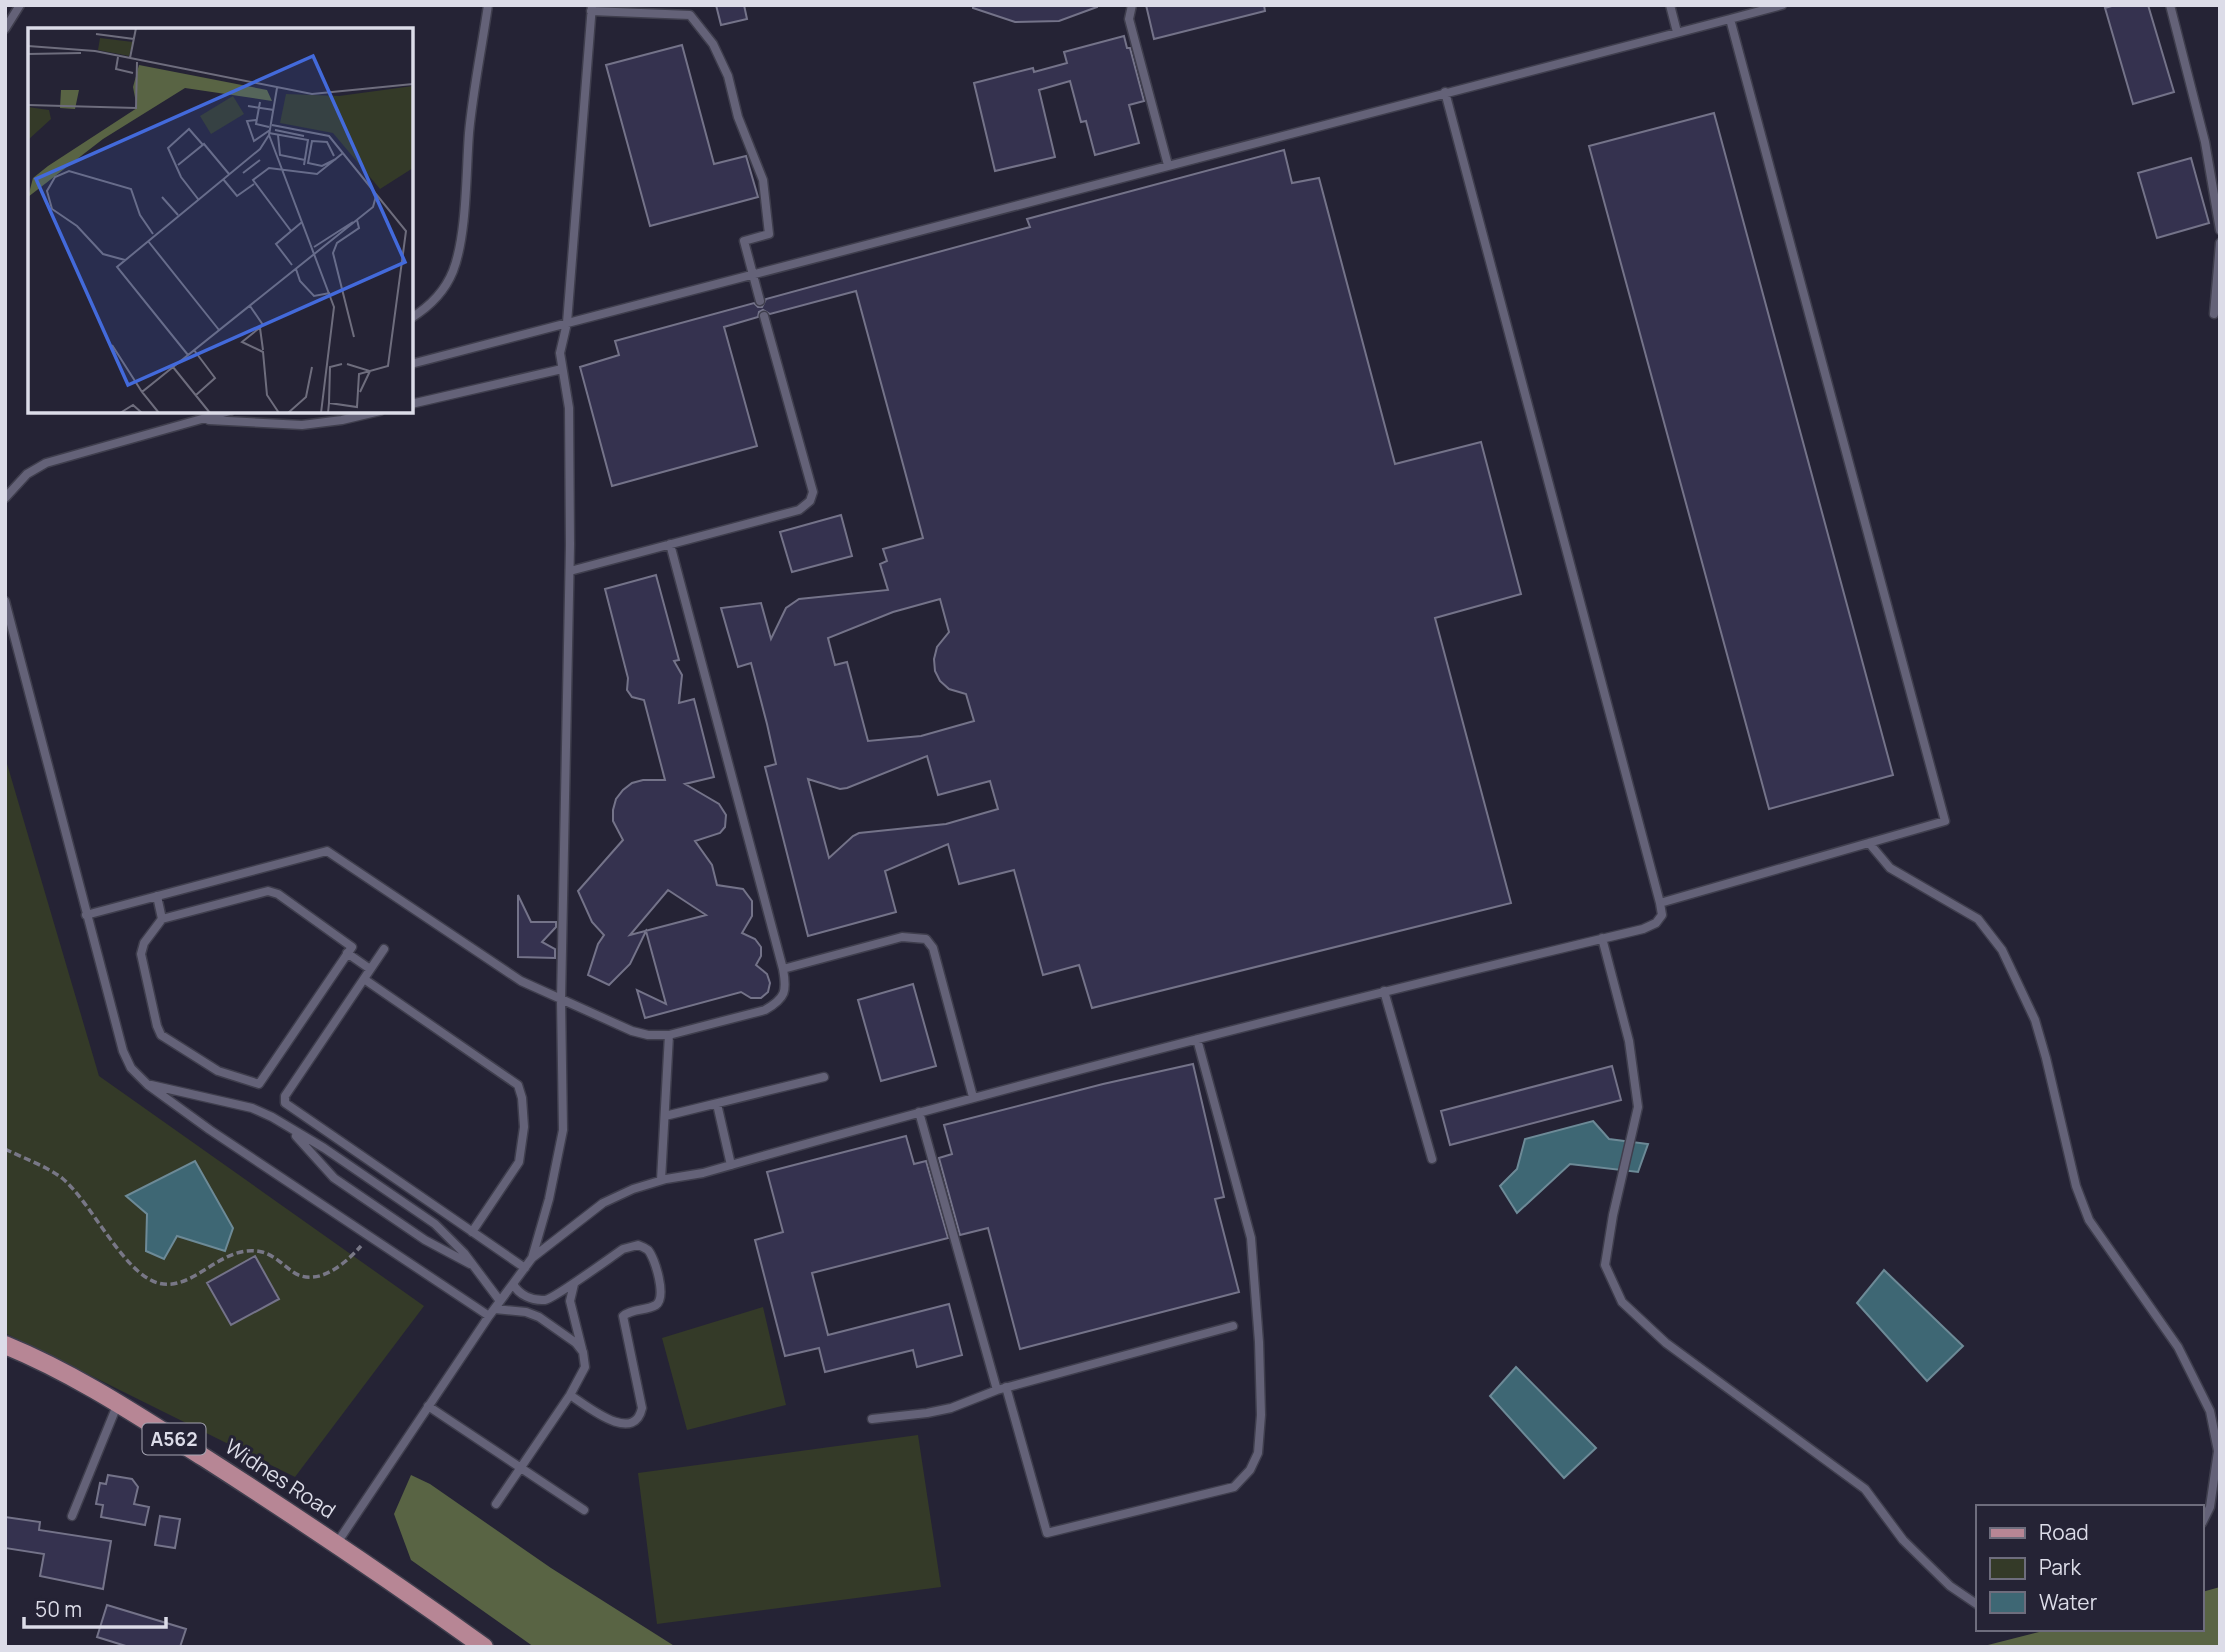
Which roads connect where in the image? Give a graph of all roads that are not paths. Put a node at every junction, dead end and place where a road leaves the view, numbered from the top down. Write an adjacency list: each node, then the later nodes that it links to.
1 (20, 5): 9 (lane)
2 (488, 5): 19 (lane)
3 (1132, 5): 12 (lane)
4 (1671, 5): 10 (lane)
5 (1782, 5): 8 (lane)
6 (2170, 5): 13 (lane)
7 (591, 8): 15 (lane); 20 (lane)
8 (1730, 19): 10 (lane); 32 (lane)
9 (5, 29)
10 (1677, 32): 11 (lane)
11 (1445, 92): 12 (lane); 34 (lane)
12 (1168, 165): 15 (lane)
13 (2220, 230)
14 (2220, 243): 17 (lane)
15 (752, 274): 16 (lane); 20 (lane)
16 (760, 301)
17 (2214, 314)
18 (764, 316): 29 (lane)
19 (413, 317)
20 (567, 323): 21 (lane); 22 (lane)
21 (413, 362)
22 (562, 369): 23 (lane); 30 (lane)
23 (413, 404)
24 (191, 413): 27 (lane)
25 (222, 413): 27 (lane)
26 (372, 413): 27 (lane)
27 (196, 420): 28 (lane)
28 (5, 498)
29 (670, 544): 30 (lane); 41 (lane)
30 (570, 571): 44 (lane)
31 (5, 601): 35 (lane)
32 (1869, 843): 34 (lane); 77 (lane)
33 (157, 896): 35 (lane); 36 (lane); 44 (lane)
34 (1660, 903): 37 (lane)
35 (86, 915): 48 (lane)
36 (162, 919): 39 (lane); 39 (lane)
37 (1602, 938): 43 (lane); 79 (lane)
38 (384, 949): 40 (lane)
39 (347, 953): 40 (lane)
40 (370, 969): 42 (lane)
41 (783, 969): 45 (lane); 49 (lane)
42 (364, 979): 57 (lane); 57 (lane)
43 (1384, 991): 46 (lane); 54 (lane)
44 (561, 1000): 45 (lane); 58 (lane)
45 (669, 1035): 53 (lane)
46 (1197, 1039): 49 (lane); 68 (lane)
47 (824, 1077): 50 (lane)
48 (148, 1085): 52 (lane); 64 (lane)
49 (973, 1097): 51 (lane)
50 (717, 1104): 53 (lane); 55 (lane)
51 (919, 1112): 55 (lane); 68 (lane)
52 (272, 1116): 59 (lane); 59 (lane)
53 (665, 1116): 56 (lane)
54 (1432, 1159)
55 (731, 1165): 56 (lane)
56 (661, 1180): 58 (lane)
57 (472, 1232): 60 (lane)
58 (532, 1258): 60 (lane)
59 (475, 1268): 63 (lane)
60 (525, 1268): 62 (lane)
61 (575, 1282): 62 (lane); 67 (lane); 69 (lane)
62 (513, 1284): 63 (lane)
63 (500, 1301): 64 (lane)
64 (492, 1312): 67 (lane); 71 (lane)
65 (1233, 1326): 68 (lane)
66 (5, 1345): 70 (main road, Widnes Road / A562)
67 (583, 1352): 69 (lane)
68 (1002, 1389): 72 (lane)
69 (570, 1395): 73 (lane)
70 (118, 1403): 76 (lane); 78 (main road, Widnes Road / A562)
71 (428, 1406): 73 (lane); 78 (lane)
72 (872, 1419)
73 (520, 1468): 74 (lane); 75 (lane)
74 (496, 1504)
75 (584, 1510)
76 (72, 1517)
77 (2204, 1518)
78 (337, 1543): 80 (main road, Widnes Road / A562)
79 (1976, 1604)
80 (484, 1647)

